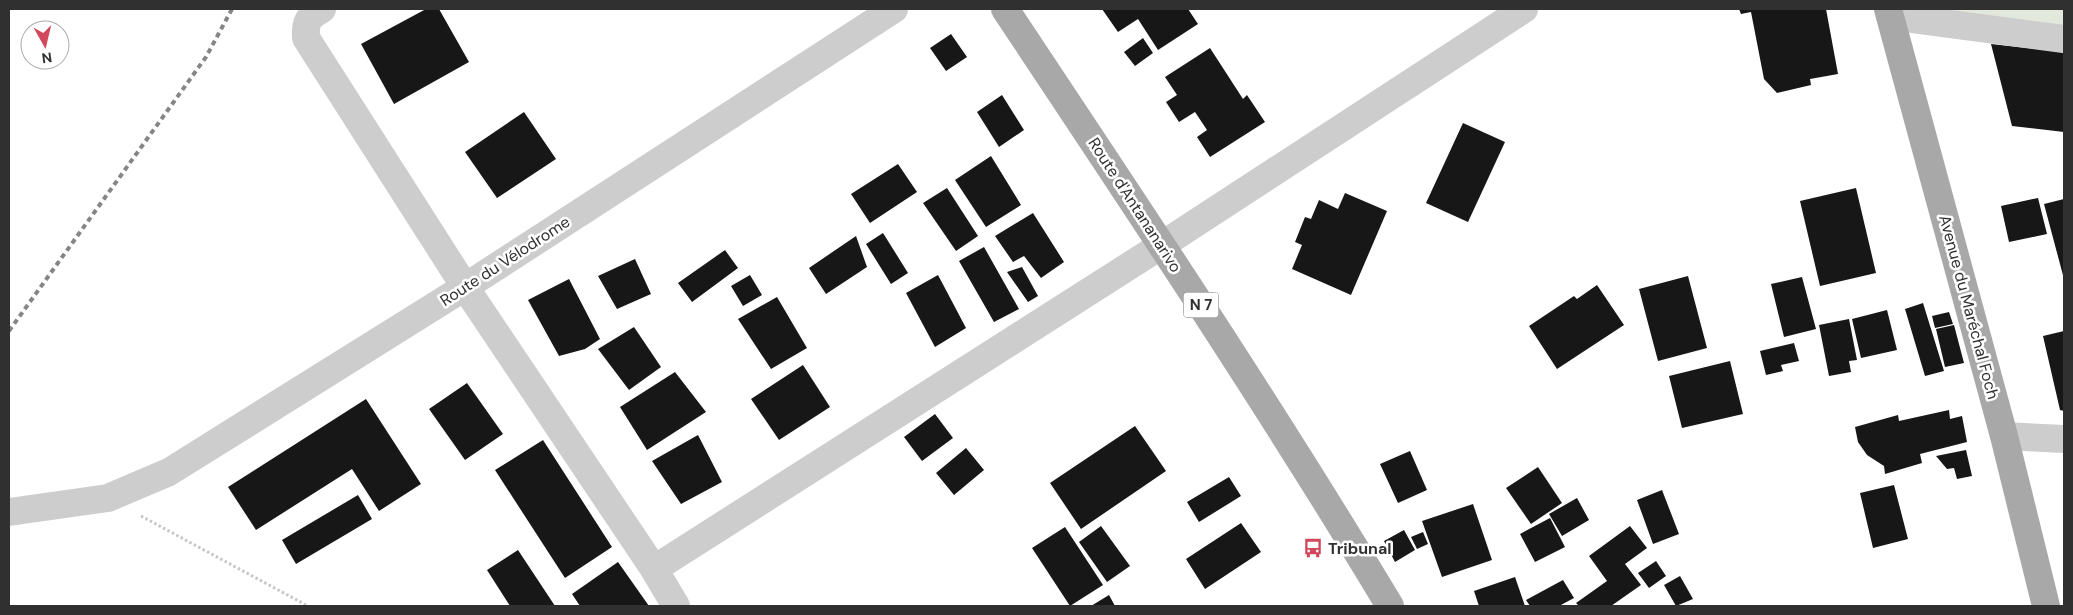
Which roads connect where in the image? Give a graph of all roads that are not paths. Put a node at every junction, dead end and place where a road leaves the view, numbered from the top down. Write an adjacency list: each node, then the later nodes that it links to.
1 (322, 9): 8 (street)
2 (894, 9): 8 (street, Route du Vélodrome)
3 (1005, 9): 7 (main road, Route d'Antananarivo / N 7)
4 (1524, 9): 7 (street)
5 (1889, 12): 6 (street); 9 (main road, Avenue du Maréchal Foch)
6 (2064, 39)
7 (1162, 245): 12 (street); 14 (main road, Route d'Antananarivo / N 7)
8 (465, 287): 11 (street, Route du Vélodrome); 12 (street)
9 (2004, 436): 10 (street); 15 (main road, Avenue du Maréchal Foch)
10 (2064, 439)
11 (9, 512)
12 (654, 569): 13 (street)
13 (676, 606)
14 (1390, 606)
15 (2046, 606)

